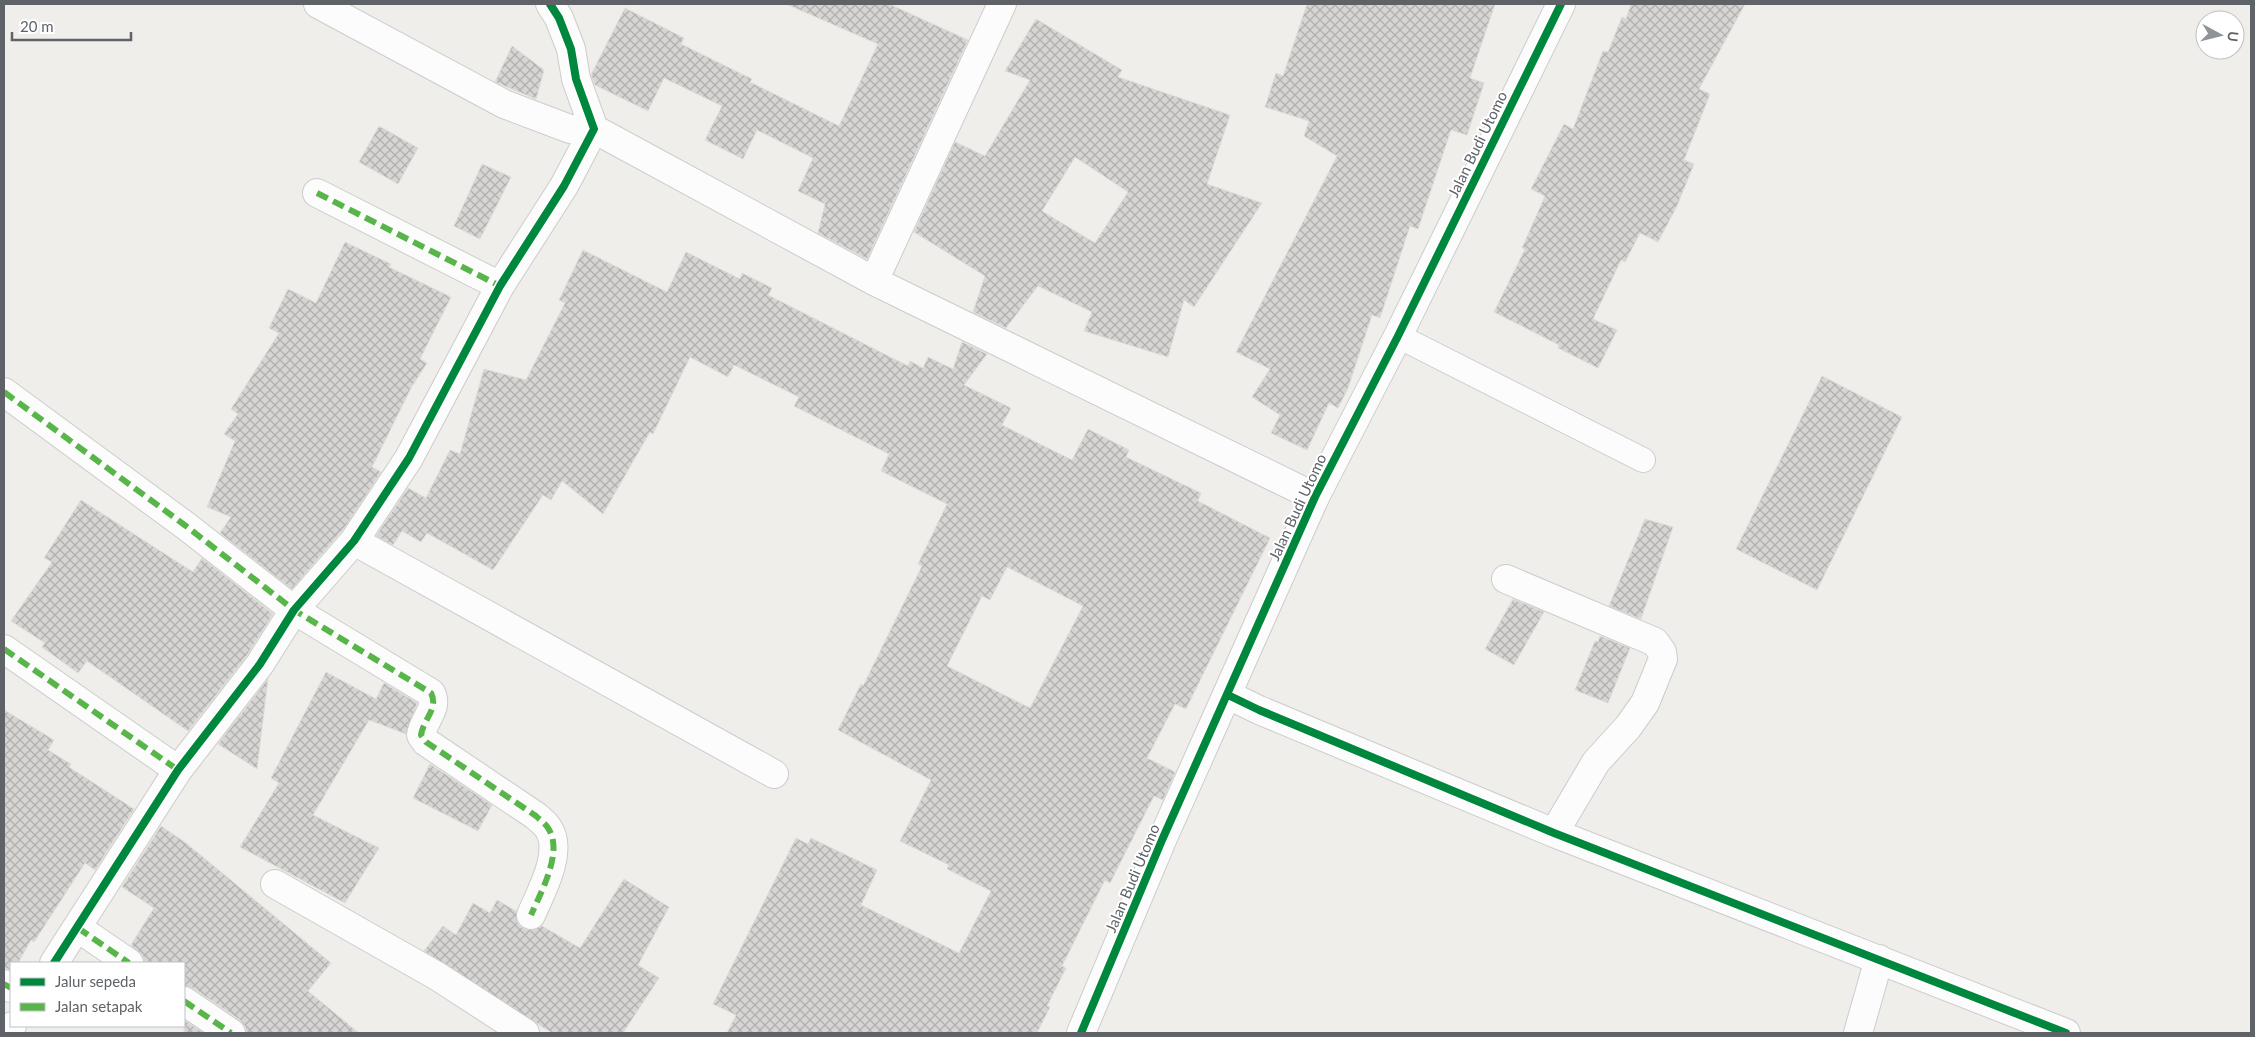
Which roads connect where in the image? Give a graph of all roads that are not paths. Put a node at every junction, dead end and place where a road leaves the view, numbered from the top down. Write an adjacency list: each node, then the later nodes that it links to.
1 (318, 4): 5 (street)
2 (550, 4): 5 (street)
3 (1002, 4): 7 (street)
4 (1561, 4): 9 (street, Jalan Budi Utomo)
5 (594, 129): 7 (street); 8 (street)
6 (317, 193): 8 (street)
7 (874, 281): 12 (street)
8 (500, 286): 13 (street)
9 (1398, 336): 11 (lane); 12 (street, Jalan Budi Utomo)
10 (4, 392): 15 (street)
11 (1643, 460)
12 (1315, 498): 17 (street, Jalan Budi Utomo)
13 (354, 541): 15 (street); 19 (street)
14 (1506, 578): 20 (street)
15 (294, 610): 18 (street); 22 (street)
16 (4, 648): 18 (street)
17 (1228, 694): 20 (street); 30 (street, Jalan Budi Utomo)
18 (178, 770): 23 (street)
19 (774, 774)
20 (1554, 833): 24 (street)
21 (274, 884): 29 (street)
22 (531, 915)
23 (78, 928): 25 (street); 26 (street)
24 (1879, 959): 31 (street); 32 (street)
25 (55, 962)
26 (128, 962)
27 (185, 1002): 28 (street)
28 (232, 1033)
29 (525, 1033)
30 (1081, 1033)
31 (1858, 1033)
32 (2066, 1033)

